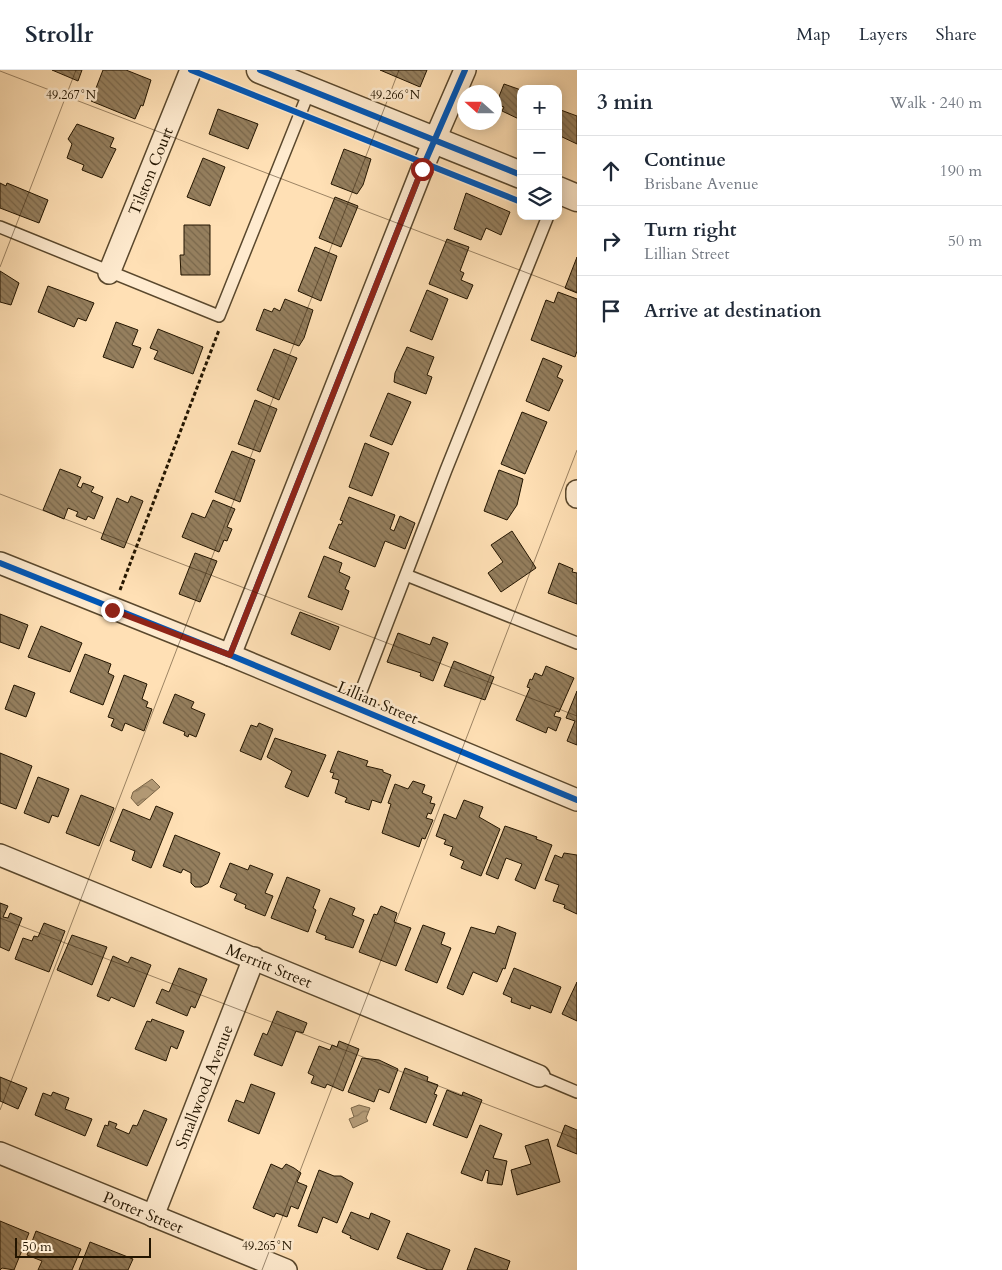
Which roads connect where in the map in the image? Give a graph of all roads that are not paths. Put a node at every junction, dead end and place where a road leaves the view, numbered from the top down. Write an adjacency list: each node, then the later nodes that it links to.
1 (191, 70): 11 (street, Tilston Court)
2 (260, 70): 4 (street)
3 (465, 70): 5 (street)
4 (310, 90): 5 (street); 11 (lane)
5 (435, 140): 6 (street); 15 (street)
6 (517, 173)
7 (562, 192): 8 (street)
8 (577, 198)
9 (546, 220): 13 (lane)
10 (0, 227): 11 (lane)
11 (109, 273)
12 (0, 564): 15 (street, Lillian Street)
13 (406, 574): 14 (lane); 16 (lane)
14 (577, 643)
15 (230, 655): 16 (street, Lillian Street)
16 (355, 707): 17 (street, Lillian Street)
17 (577, 800)
18 (0, 855): 19 (street, Merritt Street)
19 (254, 958): 20 (street, Merritt Street); 23 (street, Smallwood Avenue)
20 (539, 1076): 21 (lane)
21 (577, 1092)
22 (0, 1153): 23 (street, Porter Street)
23 (153, 1216): 24 (street, Porter Street)
24 (286, 1270)

